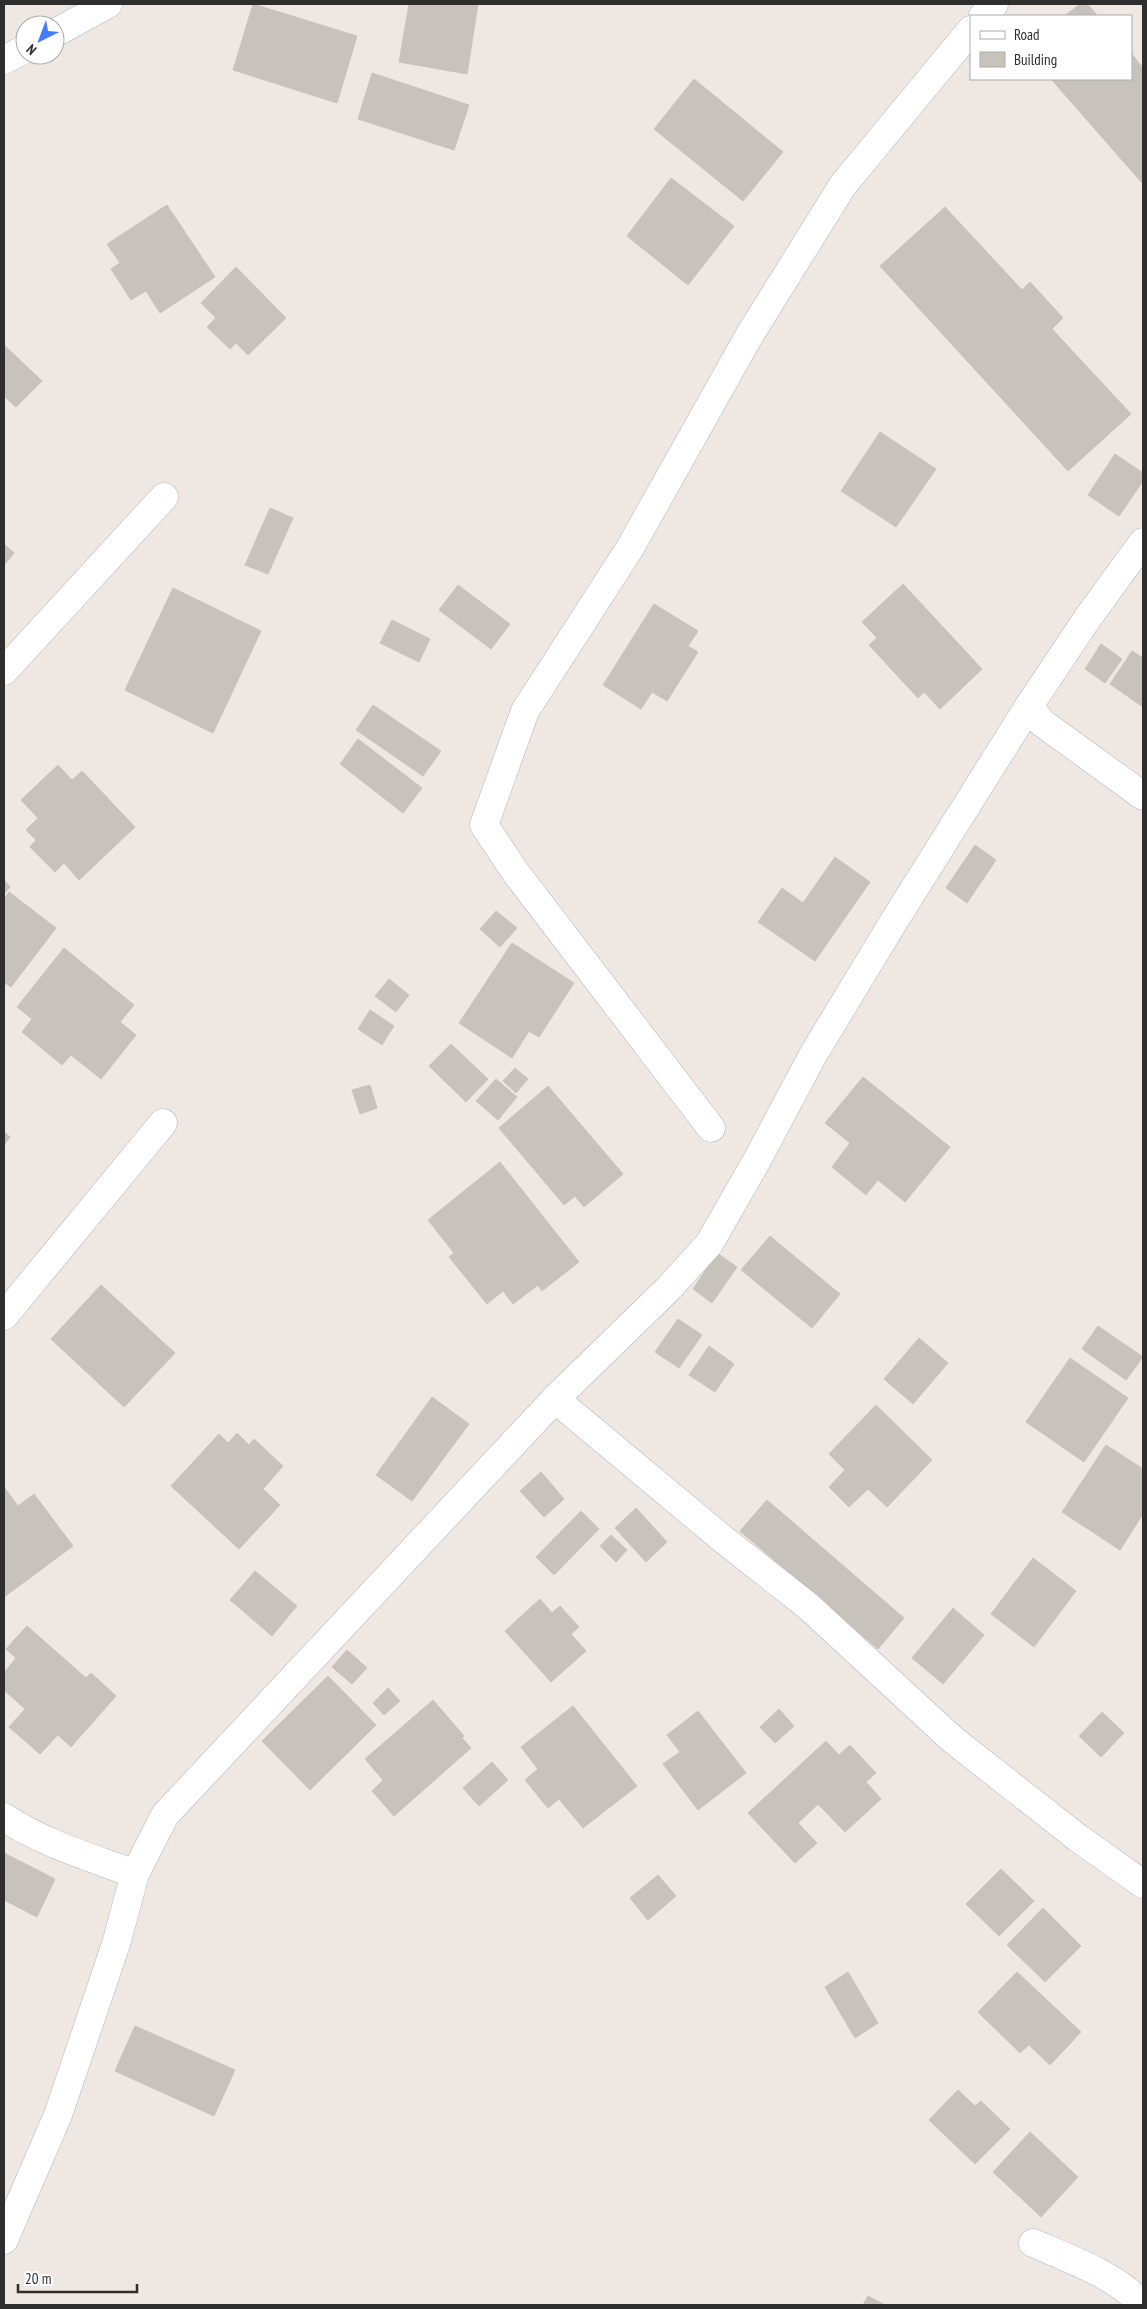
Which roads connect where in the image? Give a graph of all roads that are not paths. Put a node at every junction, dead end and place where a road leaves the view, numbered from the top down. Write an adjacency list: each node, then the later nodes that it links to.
1 (108, 4): 4 (street)
2 (994, 4): 3 (street)
3 (984, 15)
4 (65, 28)
5 (970, 31): 12 (street)
6 (164, 497): 8 (street)
7 (1143, 542): 9 (street)
8 (4, 671)
9 (1029, 706): 10 (street); 14 (street)
10 (1143, 796)
11 (163, 1123): 13 (street)
12 (711, 1128)
13 (4, 1316)
14 (555, 1398): 16 (street); 17 (street)
15 (4, 1817): 16 (street)
16 (135, 1874): 18 (street)
17 (1143, 1884)
18 (13, 2194): 19 (street)
19 (4, 2240)
20 (1033, 2242): 21 (street)
21 (1141, 2305)

